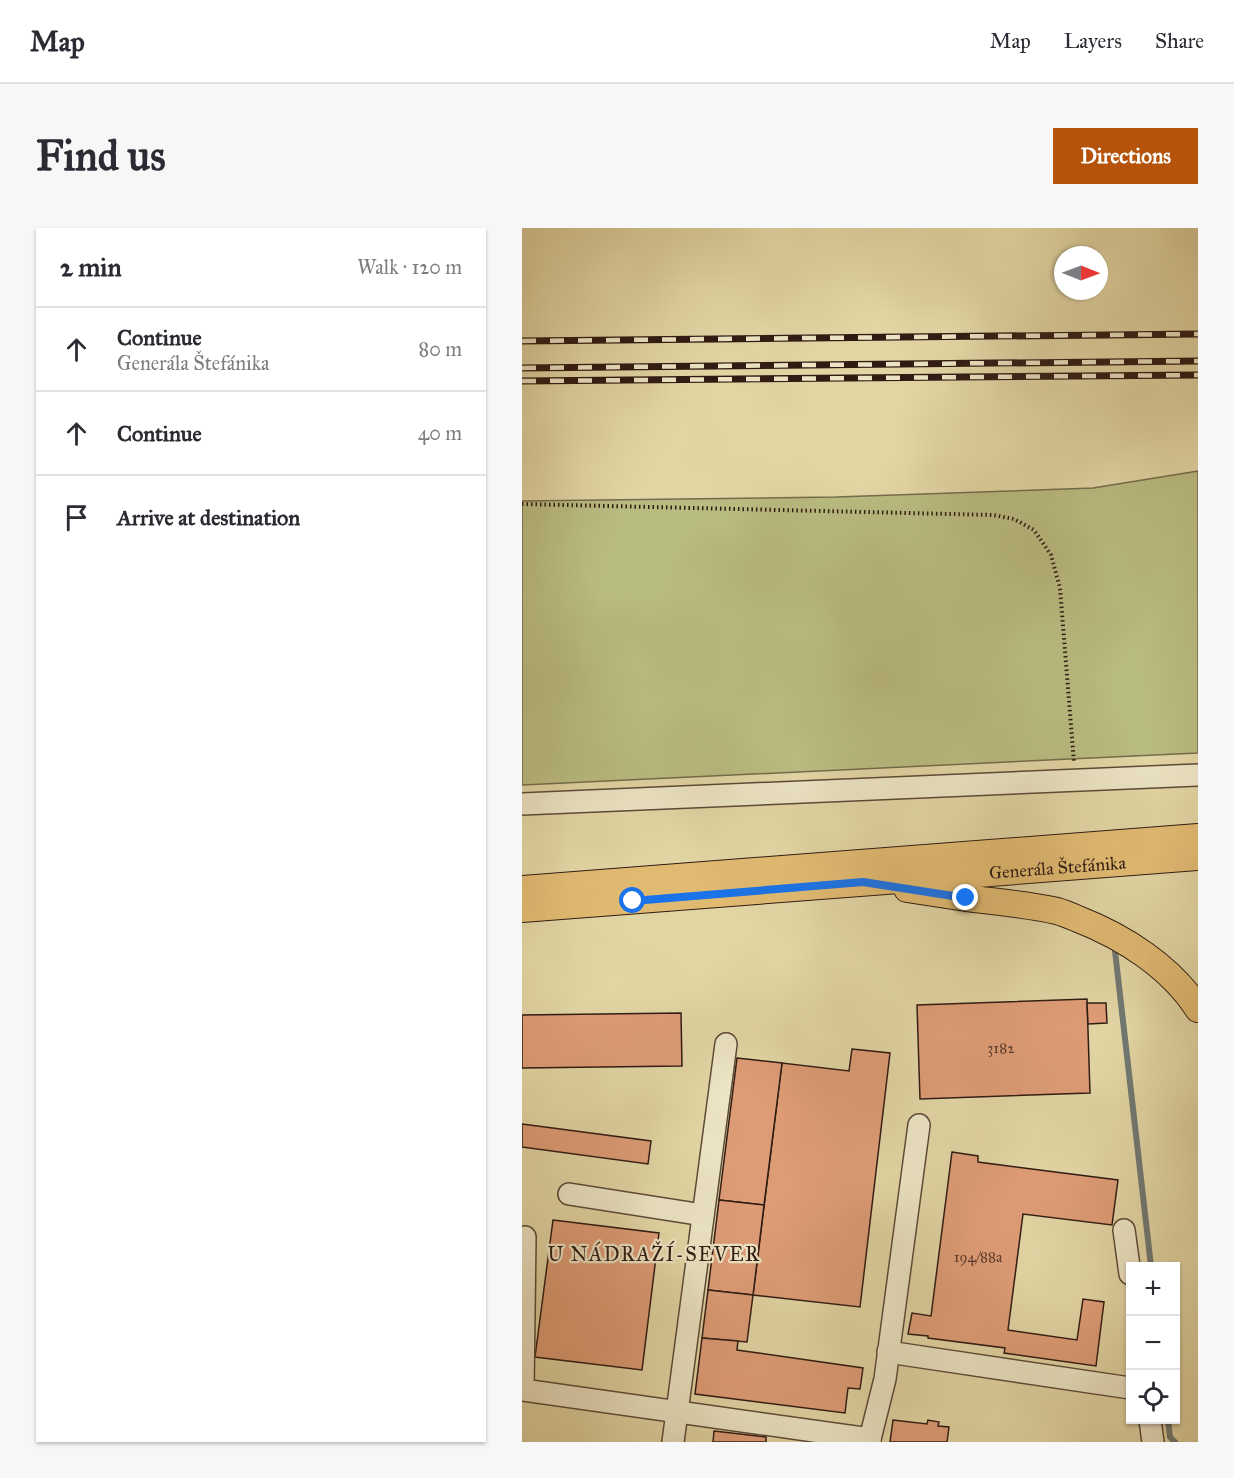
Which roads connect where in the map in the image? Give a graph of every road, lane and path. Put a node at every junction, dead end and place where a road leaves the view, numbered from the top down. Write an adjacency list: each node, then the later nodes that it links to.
1 (522, 504): 3 (path)
2 (1198, 775): 3 (lane)
3 (1076, 780): 4 (lane)
4 (522, 804)
5 (1198, 837): 8 (main road, Generála Štefánika)
6 (1198, 857): 7 (main road, Generála Štefánika)
7 (863, 882): 9 (main road, Generála Štefánika); 10 (main road)
8 (522, 889)
9 (522, 909)
10 (1198, 1009)
11 (726, 1044): 14 (lane)
12 (919, 1125): 18 (lane)
13 (569, 1194): 14 (lane)
14 (703, 1215): 20 (lane)
15 (1124, 1230): 17 (lane)
16 (525, 1237): 20 (lane)
17 (1129, 1262)
18 (888, 1352): 19 (lane); 22 (lane)
19 (1126, 1387)
20 (677, 1412): 22 (lane); 23 (lane)
21 (1151, 1424): 24 (lane)
22 (870, 1440)
23 (673, 1442)
24 (1153, 1442)

